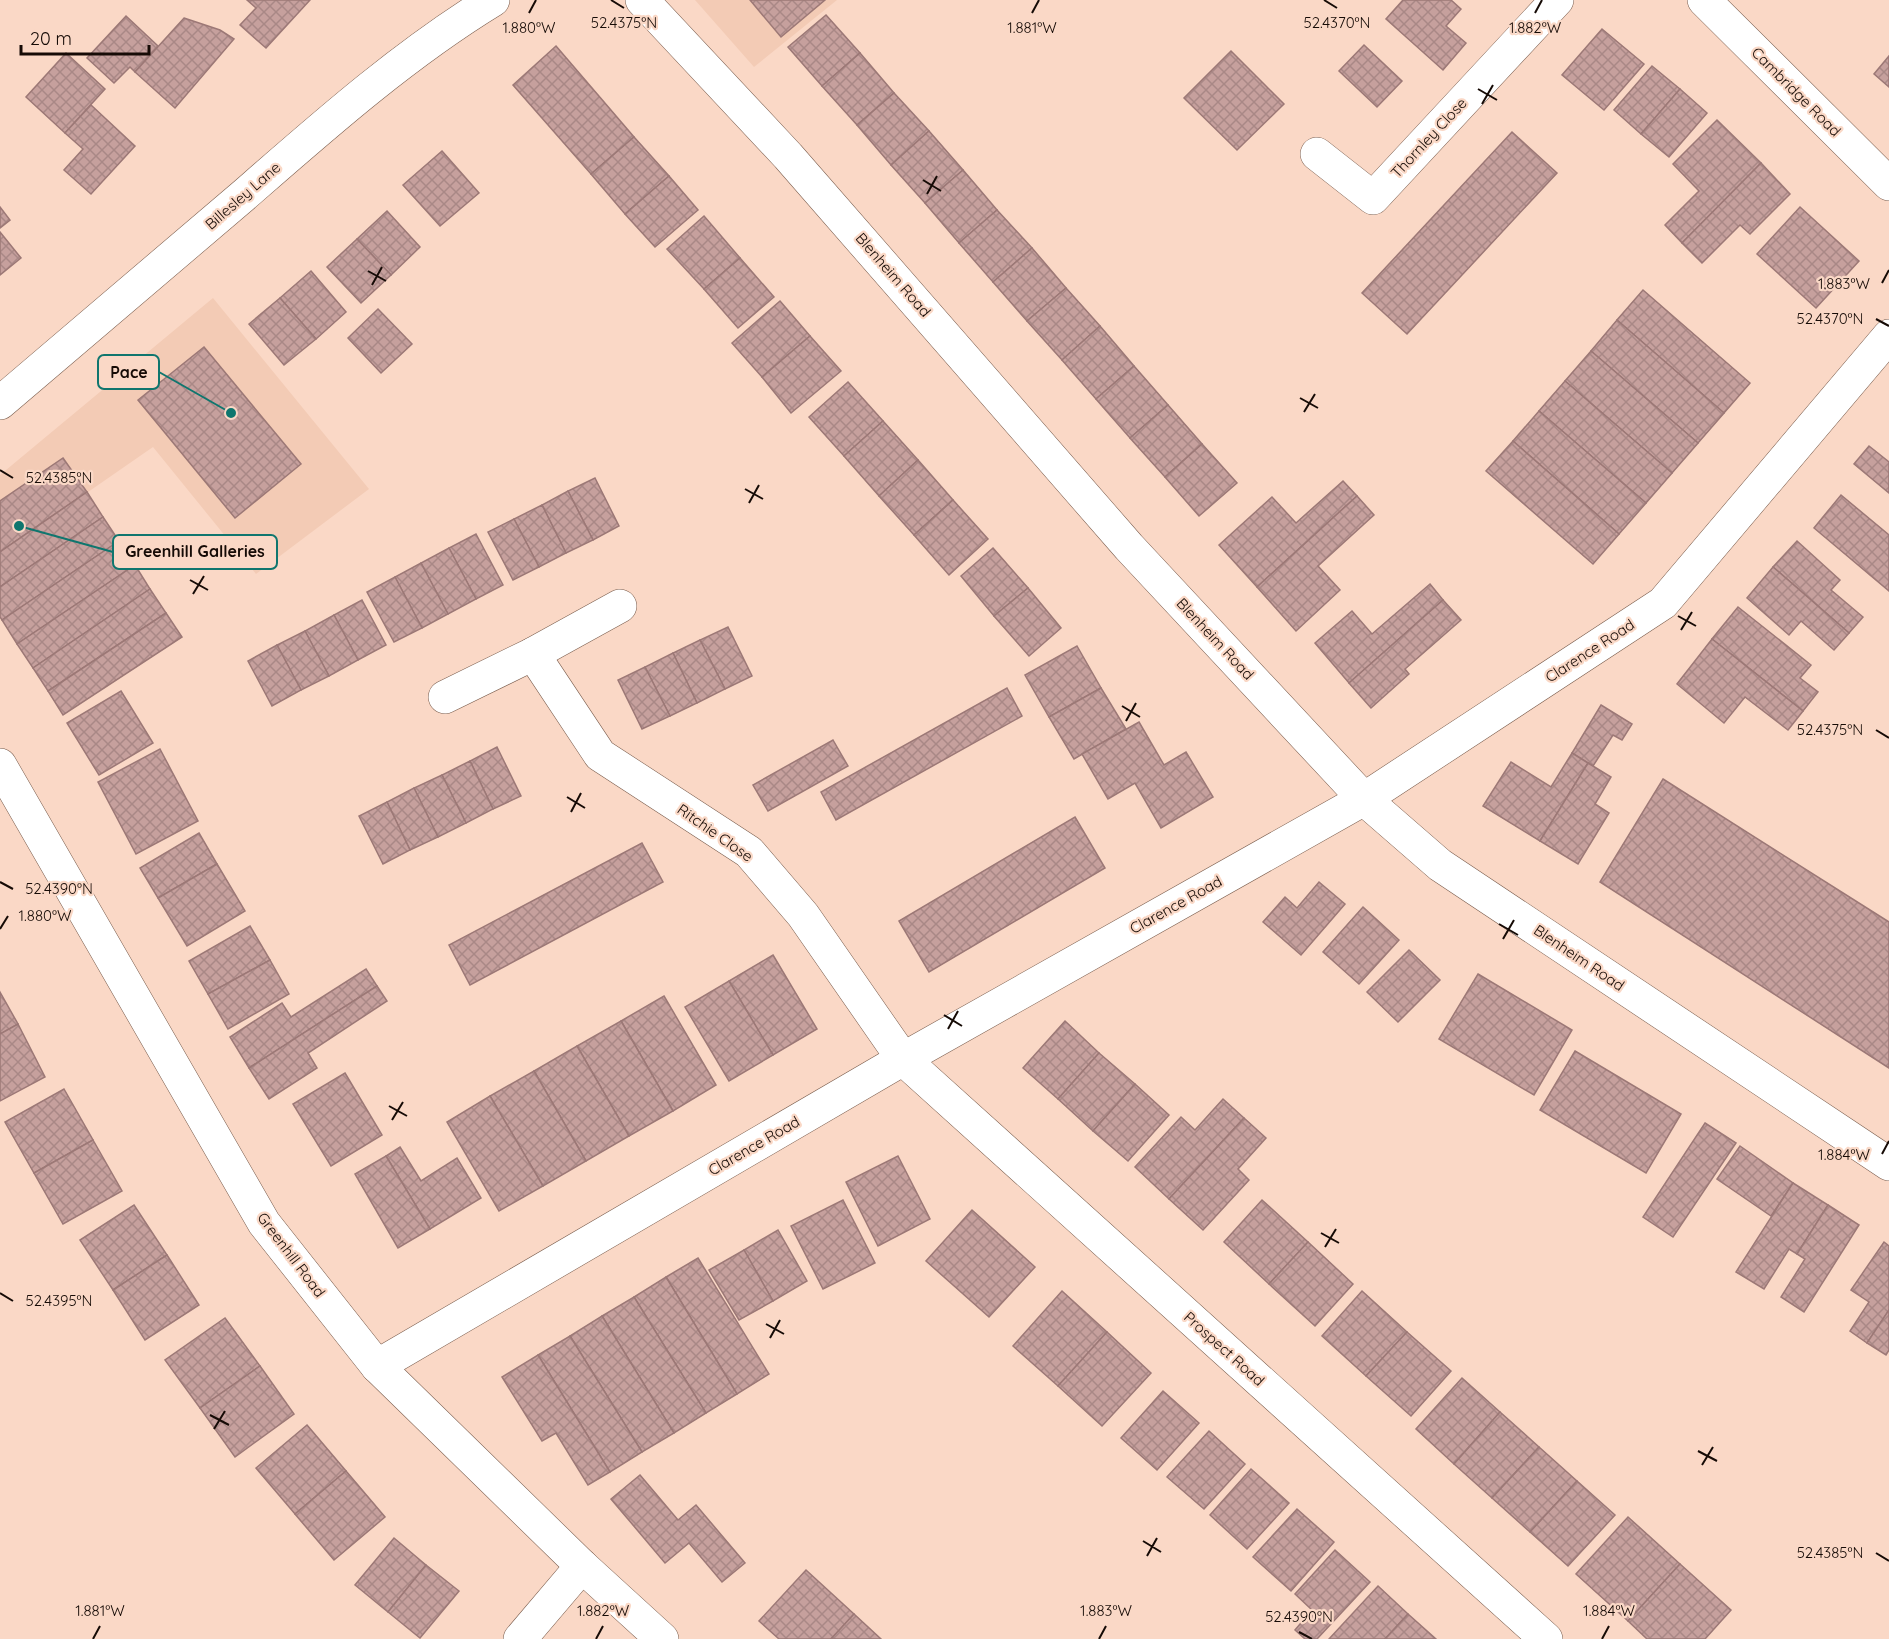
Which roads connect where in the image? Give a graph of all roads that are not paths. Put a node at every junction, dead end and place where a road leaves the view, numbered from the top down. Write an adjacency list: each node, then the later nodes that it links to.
1 (642, 0): 13 (street, Blenheim Road)
2 (1557, 0): 5 (street, Thornley Close)
3 (1704, 0): 6 (street, Cambridge Road)
4 (480, 3): 8 (street, Billesley Lane)
5 (1317, 154)
6 (1889, 184)
7 (1889, 336): 13 (street, Clarence Road)
8 (0, 404)
9 (620, 606): 10 (street)
10 (533, 654): 11 (street); 14 (street, Ritchie Close)
11 (445, 697)
12 (0, 765): 16 (street, Greenhill Road)
13 (1364, 799): 14 (street, Clarence Road); 15 (street, Blenheim Road)
14 (903, 1059): 16 (street, Clarence Road); 20 (street, Prospect Road)
15 (1889, 1164)
16 (377, 1366): 17 (street, Greenhill Road)
17 (582, 1566): 18 (street); 19 (street, Greenhill Road)
18 (520, 1639)
19 (662, 1639)
20 (1546, 1639)

